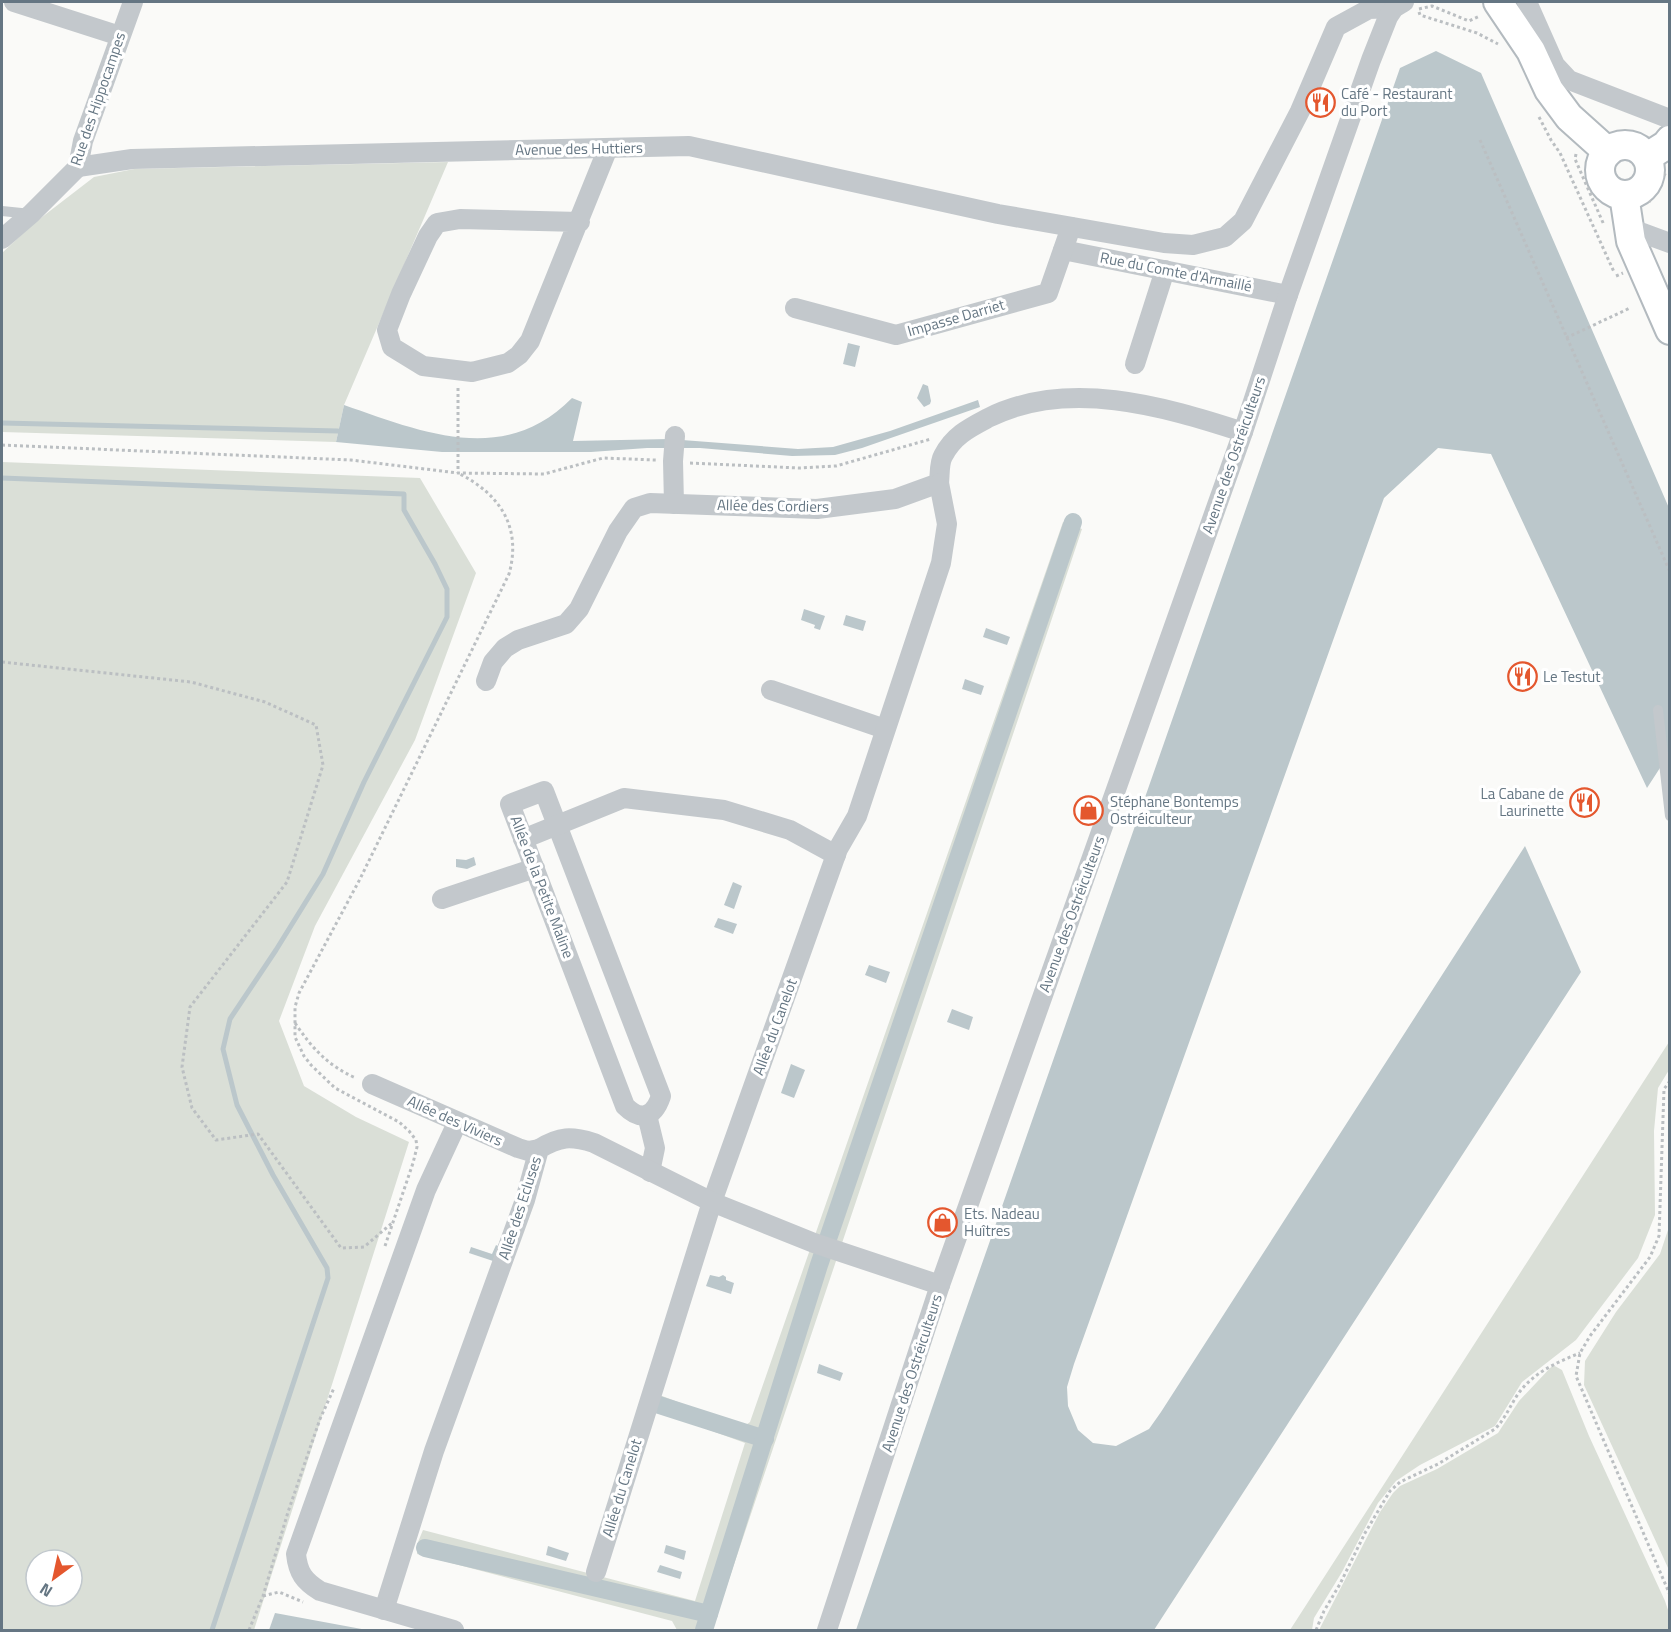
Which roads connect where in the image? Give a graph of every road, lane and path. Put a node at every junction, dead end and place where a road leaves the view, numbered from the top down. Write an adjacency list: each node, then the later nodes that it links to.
1 (14, 2): 5 (street)
2 (133, 2): 5 (street, Rue des Hippocampes)
3 (1399, 5): 19 (street, Avenue des Huttiers); 26 (street, Avenue des Ostréiculteurs)
4 (1499, 5): 6 (path); 8 (street); 12 (main road)
5 (120, 36): 14 (street, Rue des Hippocampes)
6 (1502, 47)
7 (1537, 113): 25 (path)
8 (1670, 119)
9 (1480, 140): 30 (path)
10 (1670, 140): 13 (main road)
11 (608, 148): 14 (street, Avenue des Huttiers); 18 (street); 19 (street, Avenue des Huttiers)
12 (1608, 152): 13 (main road); 15 (main road)
13 (1647, 157): 15 (main road)
14 (78, 167): 17 (street, Rue des Hippocampes)
15 (1624, 195): 20 (main road)
16 (2, 211): 17 (lane)
17 (31, 214): 21 (street, Rue des Hippocampes)
18 (580, 222): 32 (street); 32 (street)
19 (1071, 227): 23 (street, Impasse Darriet)
20 (1629, 228): 22 (street); 29 (main road)
21 (2, 239)
22 (1670, 243)
23 (1063, 250): 24 (street, Rue du Comte d'Armaillé); 27 (street, Impasse Darriet)
24 (1165, 270): 26 (street, Rue du Comte d'Armaillé); 31 (street)
25 (1614, 272)
26 (1288, 295): 33 (street, Avenue des Ostréiculteurs)
27 (795, 308)
28 (1630, 308): 30 (path)
29 (1670, 330)
30 (1566, 338): 40 (path)
31 (1135, 364)
32 (459, 370): 37 (path)
33 (1243, 432): 38 (street); 62 (street, Avenue des Ostréiculteurs)
34 (675, 436): 39 (street)
35 (2, 445): 37 (path)
36 (649, 459): 37 (path)
37 (458, 473): 52 (path)
38 (939, 483): 39 (street, Allée des Cordiers); 45 (street, Allée du Canelot)
39 (674, 504): 42 (street, Allée des Cordiers)
40 (1670, 572)
41 (2, 662): 60 (path)
42 (486, 681)
43 (771, 690): 45 (street)
44 (1658, 710): 46 (lane)
45 (885, 729): 49 (street, Allée du Canelot)
46 (1670, 816)
47 (557, 825): 48 (street); 48 (street, Allée de la Petite Maline); 49 (street); 55 (street, Allée de la Petite Maline)
48 (523, 839): 50 (street, Allée de la Petite Maline)
49 (836, 855): 59 (street, Allée du Canelot)
50 (535, 868): 51 (street); 55 (street, Allée de la Petite Maline)
51 (442, 899)
52 (294, 1022): 54 (path); 60 (path)
53 (1670, 1081): 63 (path)
54 (372, 1084): 56 (street, Allée des Viviers)
55 (647, 1115): 58 (street)
56 (457, 1123): 57 (street, Allée des Viviers); 67 (street)
57 (540, 1149): 58 (street, Allée des Ecluses); 67 (street, Allée des Ecluses)
58 (650, 1172): 59 (street, Allée des Ecluses)
59 (712, 1202): 62 (street, Allée des Ecluses); 65 (street, Allée du Canelot)
60 (393, 1222): 61 (path)
61 (382, 1254)
62 (940, 1285): 70 (street, Avenue des Ostréiculteurs)
63 (1580, 1353): 66 (path); 71 (path)
64 (338, 1381): 68 (path)
65 (596, 1572)
66 (1670, 1595)
67 (384, 1610): 69 (street)
68 (249, 1630)
69 (454, 1630)
70 (827, 1630)
71 (1316, 1630)

